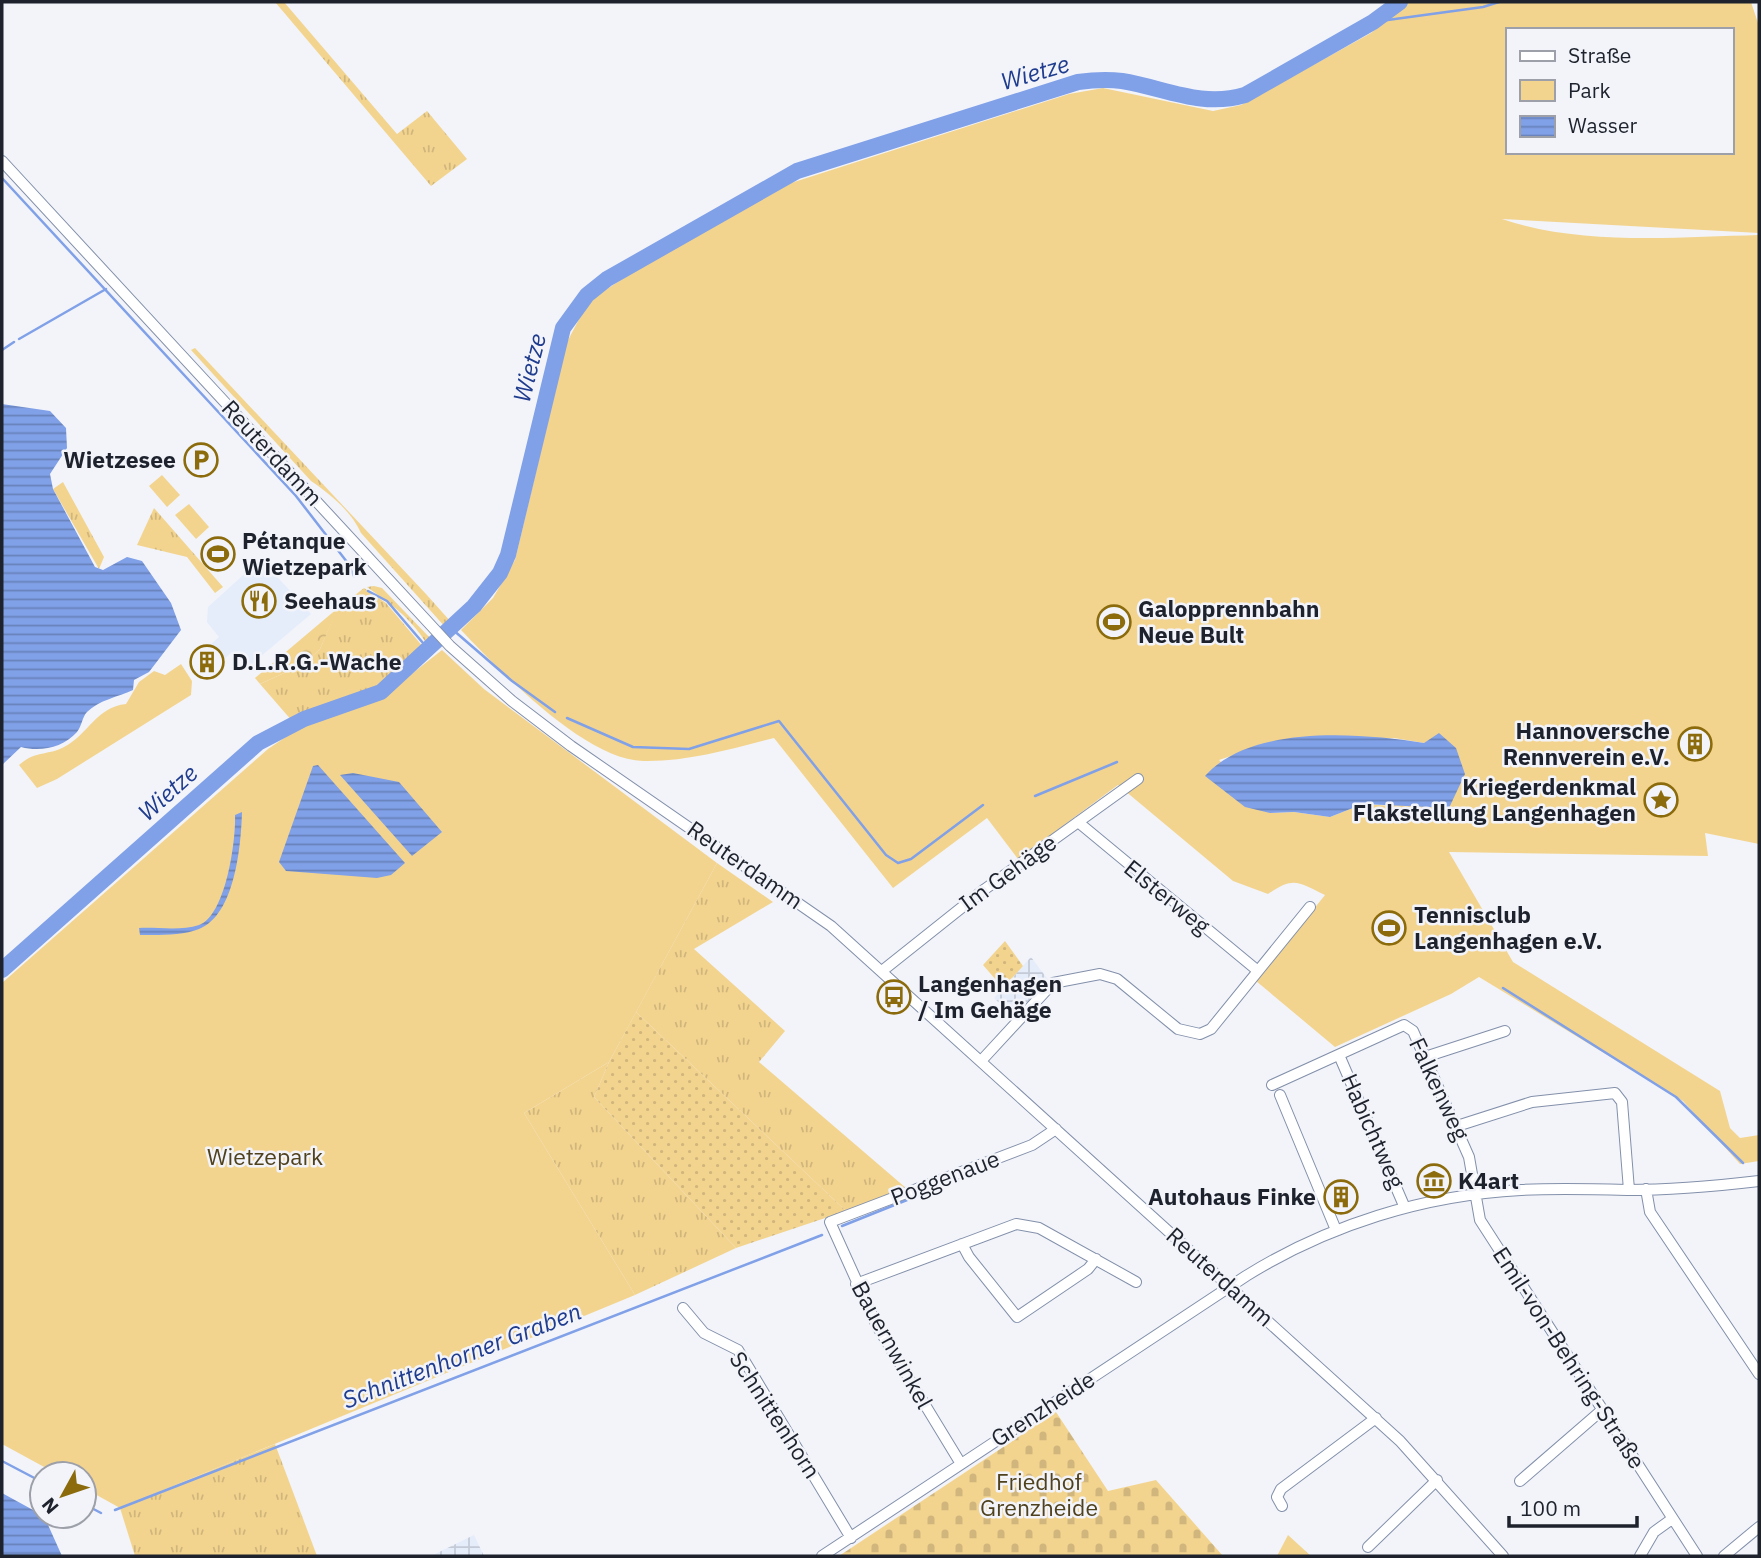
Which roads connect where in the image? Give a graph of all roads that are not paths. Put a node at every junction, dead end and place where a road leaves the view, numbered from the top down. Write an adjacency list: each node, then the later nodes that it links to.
1 (2, 161): 5 (street, Reuterdamm)
2 (1138, 779): 3 (street, Im Gehäge)
3 (1078, 822): 5 (street, Im Gehäge); 6 (street, Elsterweg)
4 (1310, 907): 6 (street)
5 (882, 971): 10 (street, Reuterdamm)
6 (1258, 971): 10 (street)
7 (1505, 1031): 9 (street)
8 (1339, 1055): 9 (street, Falkenweg); 11 (street); 19 (street, Habichtweg)
9 (1425, 1057): 13 (street, Falkenweg)
10 (981, 1061): 14 (street, Reuterdamm)
11 (1272, 1085)
12 (1280, 1095): 21 (street)
13 (1457, 1126): 17 (street); 18 (street, Falkenweg)
14 (1056, 1129): 20 (street, Poggenaue); 26 (street, Reuterdamm)
15 (1759, 1181): 16 (street, Grenzheide)
16 (1646, 1189): 17 (street, Grenzheide); 28 (street)
17 (1629, 1190): 18 (street, Grenzheide)
18 (1475, 1194): 19 (street, Grenzheide); 29 (street, Emil-von-Behring-Straße)
19 (1405, 1208): 21 (street, Grenzheide)
20 (830, 1222): 25 (street, Bauernwinkel)
21 (1336, 1230): 26 (street, Grenzheide)
22 (962, 1244): 23 (street); 23 (street); 25 (street)
23 (1096, 1259): 24 (street)
24 (1136, 1282)
25 (856, 1284): 31 (street, Bauernwinkel)
26 (1230, 1286): 30 (street, Reuterdamm); 31 (street, Grenzheide)
27 (683, 1308): 37 (street, Schnittenhorn)
28 (1759, 1374)
29 (1602, 1410): 33 (street); 35 (street, Emil-von-Behring-Straße)
30 (1376, 1418): 32 (street, Reuterdamm); 34 (street)
31 (961, 1464): 37 (street, Grenzheide)
32 (1437, 1480): 38 (street); 39 (street, Reuterdamm)
33 (1520, 1481)
34 (1282, 1506)
35 (1672, 1519): 41 (street); 42 (street, Emil-von-Behring-Straße)
36 (1759, 1527): 43 (street)
37 (851, 1538): 40 (street, Grenzheide)
38 (1368, 1546)
39 (1500, 1555)
40 (822, 1556)
41 (1640, 1556)
42 (1697, 1556)
43 (1724, 1556)

